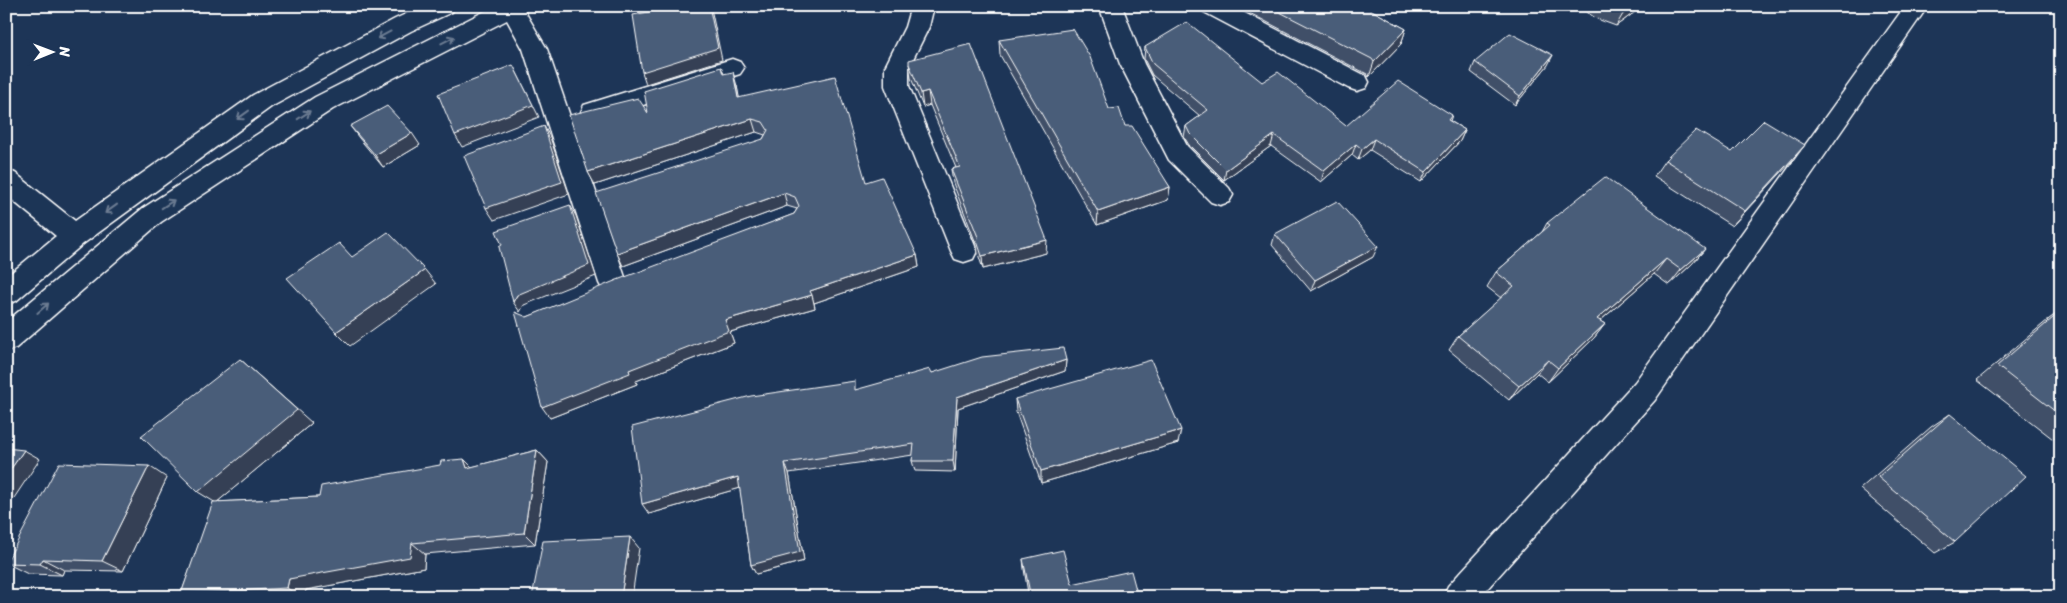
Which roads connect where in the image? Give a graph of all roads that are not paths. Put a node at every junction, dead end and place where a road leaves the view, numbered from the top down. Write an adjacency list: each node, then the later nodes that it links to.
1 (444, 6): 14 (street, one-way to 14)
2 (923, 6): 15 (street)
3 (1110, 6): 11 (street)
4 (1212, 6): 8 (street)
5 (1917, 6): 19 (street)
6 (513, 7): 9 (street); 18 (street, one-way to 6)
7 (732, 68): 9 (street)
8 (1356, 82)
9 (550, 126): 12 (street)
10 (6, 180): 14 (street)
11 (1220, 195)
12 (594, 197): 13 (street); 17 (street)
13 (559, 209)
14 (74, 236): 16 (street)
15 (964, 251)
16 (6, 293)
17 (588, 294)
18 (6, 339)
19 (1459, 597)

